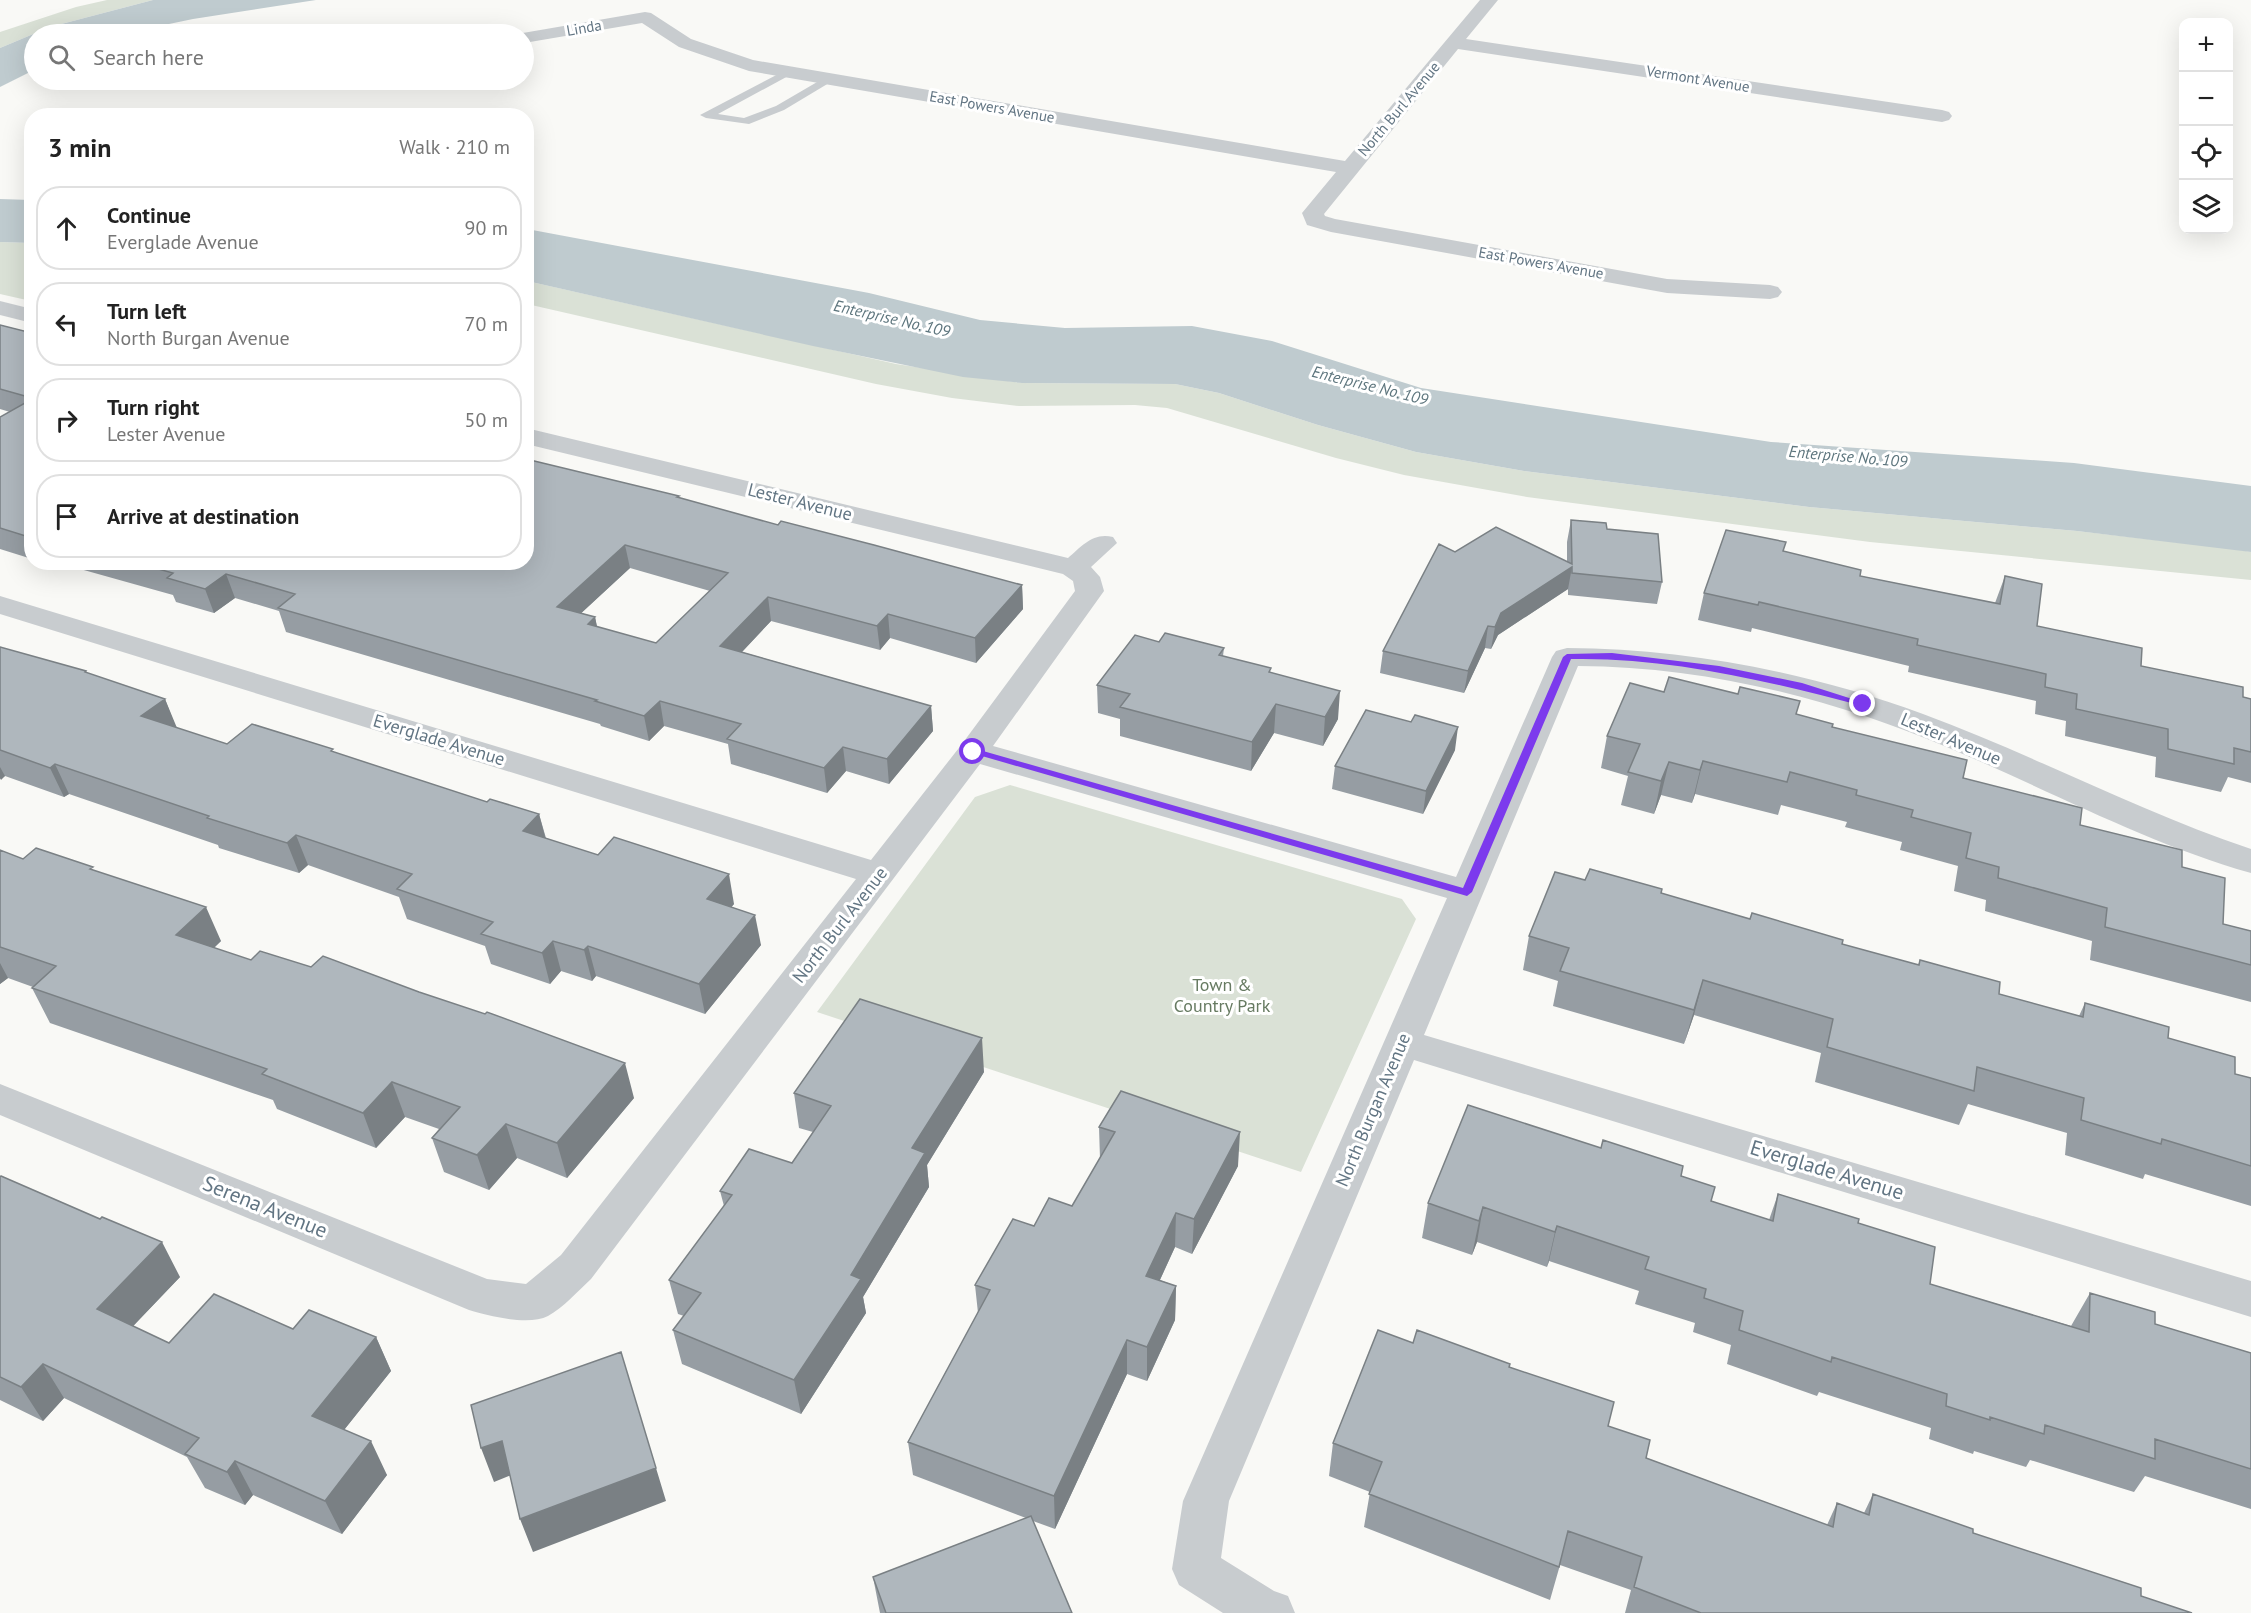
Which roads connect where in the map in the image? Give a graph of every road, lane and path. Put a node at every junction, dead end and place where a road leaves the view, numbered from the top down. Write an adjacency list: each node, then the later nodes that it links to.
1 (1489, 0): 4 (street, North Burl Avenue)
2 (643, 8): 3 (street, Linda); 5 (street, East Powers Avenue)
3 (534, 35)
4 (1454, 43): 7 (street, Vermont Avenue); 8 (street, North Burl Avenue)
5 (786, 73): 6 (street, East Powers Avenue); 6 (lane)
6 (828, 80): 8 (street, East Powers Avenue)
7 (1942, 116)
8 (1349, 168): 9 (street, North Burl Avenue)
9 (1315, 220): 10 (street, East Powers Avenue)
10 (1770, 292)
11 (0, 308): 12 (street)
12 (24, 314)
13 (534, 438): 15 (street, Lester Avenue)
14 (1103, 543): 15 (street)
15 (1073, 568): 18 (street, North Burl Avenue)
16 (0, 605): 20 (street, Everglade Avenue)
17 (1567, 657): 19 (street, Lester Avenue); 21 (street, North Burgan Avenue)
18 (973, 752): 20 (street, North Burl Avenue); 21 (street)
19 (2251, 861)
20 (879, 874): 25 (street, North Burl Avenue)
21 (1467, 892): 22 (street, North Burgan Avenue)
22 (1402, 1042): 24 (street, Everglade Avenue); 26 (street, North Burgan Avenue)
23 (0, 1099): 25 (street, Serena Avenue)
24 (2251, 1299)
25 (534, 1303)
26 (1271, 1613)

